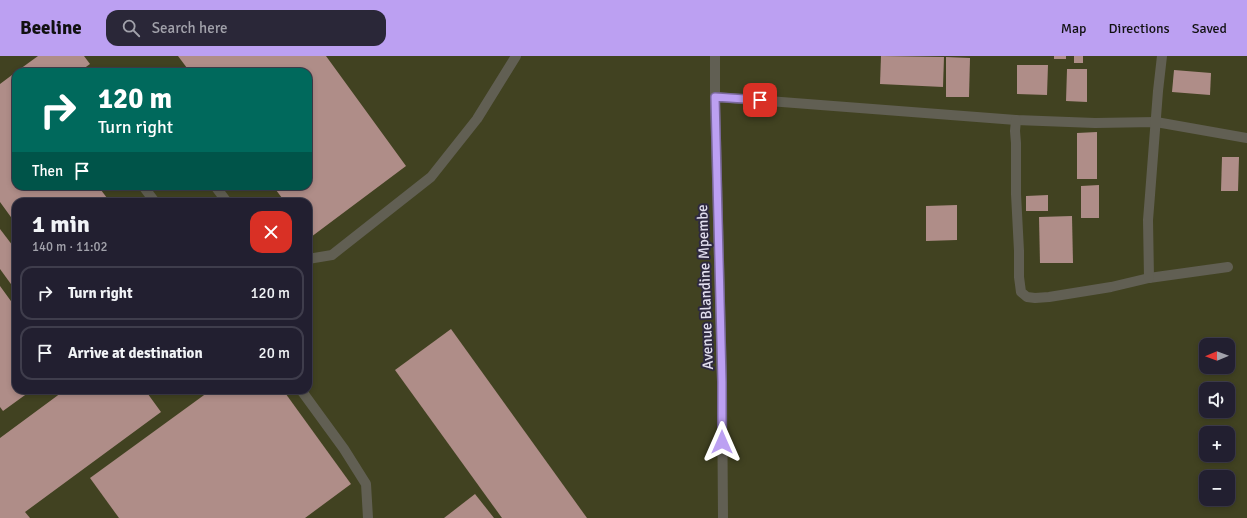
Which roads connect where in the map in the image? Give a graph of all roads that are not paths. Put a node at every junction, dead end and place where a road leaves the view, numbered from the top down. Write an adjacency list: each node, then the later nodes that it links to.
1 (516, 56): 8 (street)
2 (715, 56): 4 (street, Avenue Blandine Mpembe)
3 (1162, 56): 6 (street)
4 (715, 97): 5 (street); 13 (street, Avenue Blandine Mpembe)
5 (1016, 120): 6 (street); 10 (street)
6 (1156, 122): 7 (street); 10 (street)
7 (1247, 138)
8 (312, 258)
9 (1228, 267): 10 (street)
10 (1149, 278)
11 (304, 394): 12 (street)
12 (368, 518)
13 (723, 518)

